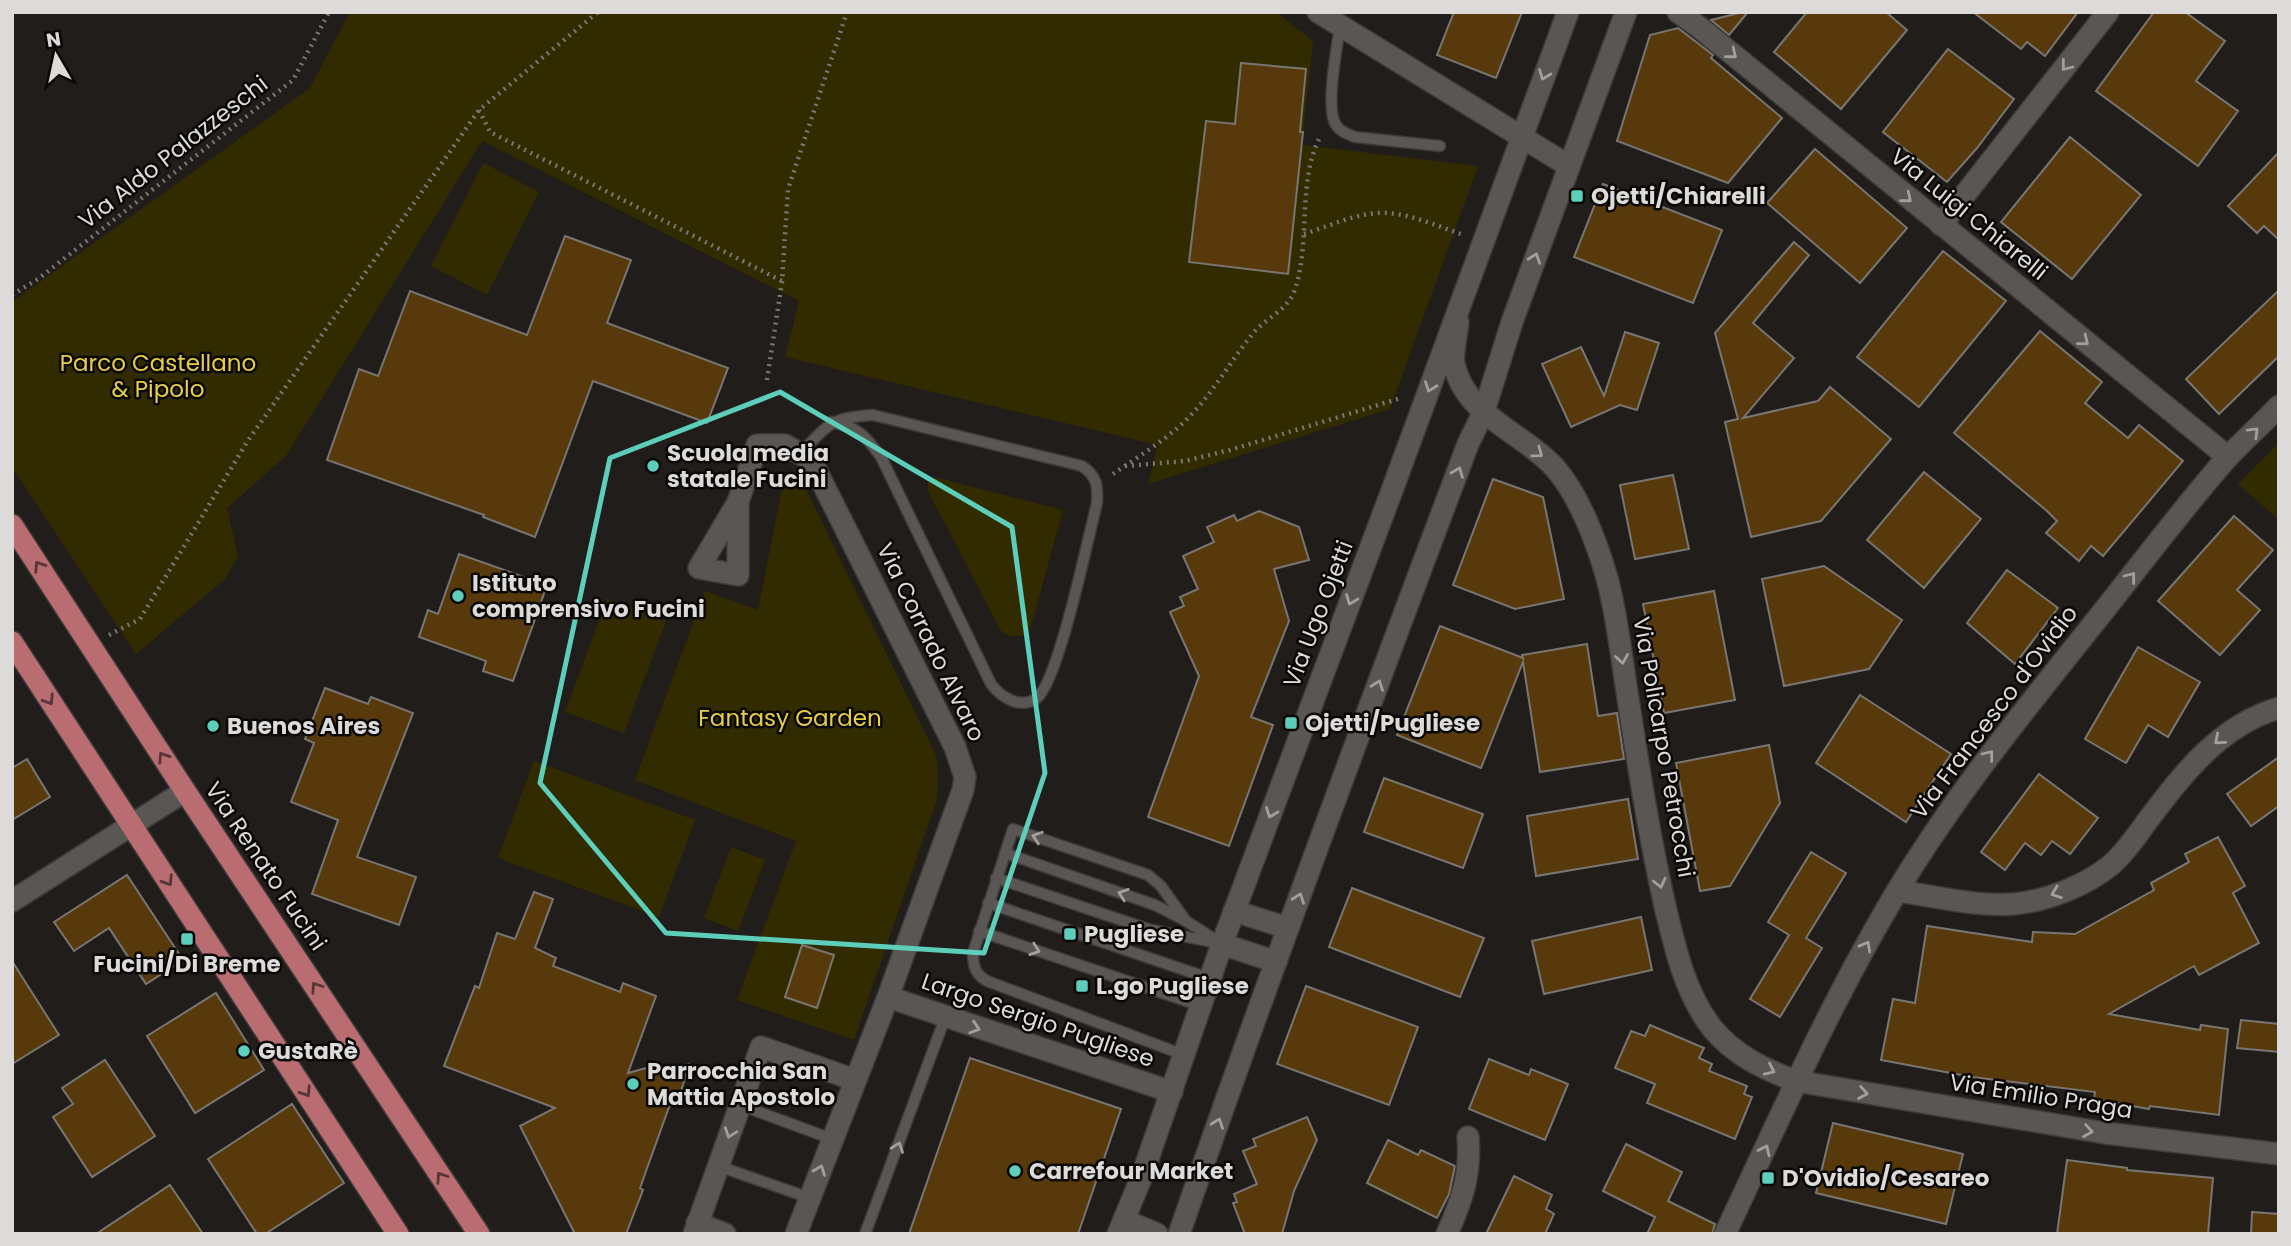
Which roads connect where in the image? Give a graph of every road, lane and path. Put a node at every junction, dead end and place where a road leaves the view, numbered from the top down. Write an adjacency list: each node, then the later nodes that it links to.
1 (329, 12): 19 (path, Via Aldo Palazzeschi)
2 (598, 12): 10 (path)
3 (848, 12): 18 (path)
4 (1318, 12): 9 (street)
5 (1568, 12): 12 (street, Via Ugo Ojetti, one-way to 12)
6 (1626, 12): 14 (street)
7 (1678, 12): 15 (street, Via Luigi Chiarelli, one-way to 15)
8 (2108, 12): 15 (street, one-way to 15)
9 (1340, 26): 11 (lane); 12 (street)
10 (479, 110): 18 (path); 33 (path)
11 (1335, 124): 13 (lane); 16 (path)
12 (1521, 139): 14 (street); 17 (street, Via Ugo Ojetti)
13 (1440, 146)
14 (1569, 166): 24 (street, one-way to 14)
15 (1941, 225): 27 (street, Via Luigi Chiarelli, one-way to 27)
16 (1304, 234): 17 (path); 28 (path)
17 (1483, 242): 20 (street, Via Ugo Ojetti)
18 (782, 282): 21 (path)
19 (12, 295)
20 (1460, 308): 22 (street, Via Ugo Ojetti, one-way to 22); 24 (street, Via Policarpo Petrocchi)
21 (768, 380)
22 (1429, 390): 28 (path); 42 (street, Via Ugo Ojetti, one-way to 42)
23 (2279, 406): 27 (street, Via Francesco d'Ovidio, one-way to 23)
24 (1484, 411): 44 (street, one-way to 24); 54 (street, Via Policarpo Petrocchi, one-way to 54)
25 (831, 422): 26 (lane); 29 (lane); 29 (lane)
26 (800, 454): 30 (street); 49 (street, Via Corrado Alvaro)
27 (2228, 457): 39 (street, Via Francesco d'Ovidio, one-way to 27)
28 (1124, 466): 29 (path)
29 (1098, 485)
30 (738, 502)
31 (12, 525): 33 (main road, Via Renato Fucini, one-way to 31)
32 (12, 642): 36 (main road, one-way to 36)
33 (89, 644): 35 (main road, Via Renato Fucini, one-way to 33)
34 (2279, 708): 39 (street, one-way to 39)
35 (185, 791): 36 (street); 65 (main road, Via Renato Fucini, one-way to 35)
36 (131, 824): 40 (street); 64 (main road, one-way to 64)
37 (1005, 853): 38 (lane, Largo Sergio Pugliese); 43 (lane, Largo Sergio Pugliese, one-way to 37); 43 (lane, Largo Sergio Pugliese, one-way to 37)
38 (996, 878): 41 (lane, Largo Sergio Pugliese); 46 (lane)
39 (1897, 891): 54 (street, Via Francesco d'Ovidio, one-way to 39)
40 (12, 901)
41 (988, 903): 45 (lane, Largo Sergio Pugliese); 48 (lane)
42 (1234, 911): 44 (street); 46 (street, Via Ugo Ojetti)
43 (1185, 921): 46 (lane, Largo Sergio Pugliese)
44 (1288, 928): 47 (street)
45 (978, 931): 50 (lane, one-way to 50); 52 (lane, Largo Sergio Pugliese)
46 (1222, 944): 47 (street); 48 (street, Via Ugo Ojetti)
47 (1276, 962): 70 (street, one-way to 47)
48 (1211, 979): 50 (street, Via Ugo Ojetti)
49 (888, 997): 51 (street, Largo Sergio Pugliese); 53 (street, Via Corrado Alvaro)
50 (1202, 1006): 52 (street, Via Ugo Ojetti)
51 (945, 1018): 55 (street, Largo Sergio Pugliese, one-way to 55); 68 (lane, one-way to 51)
52 (1184, 1055): 55 (street, Via Ugo Ojetti)
53 (855, 1080): 56 (street); 58 (street, Via Corrado Alvaro)
54 (1796, 1081): 59 (street, Via Emilio Praga, one-way to 59); 72 (street, Via Francesco d'Ovidio, one-way to 54)
55 (1172, 1092): 62 (street, Via Ugo Ojetti)
56 (740, 1105): 58 (lane); 60 (street, one-way to 60)
57 (1468, 1137): 71 (street)
58 (832, 1139): 61 (street, Via Corrado Alvaro, one-way to 58)
59 (2279, 1154)
60 (718, 1166): 61 (lane); 63 (street)
61 (810, 1198): 67 (street, Via Corrado Alvaro)
62 (1121, 1227): 69 (street)
63 (695, 1229): 66 (street)
64 (398, 1234)
65 (479, 1234)
66 (725, 1234)
67 (796, 1234)
68 (865, 1234)
69 (1157, 1234)
70 (1179, 1234)
71 (1447, 1234)
72 (1725, 1234)

